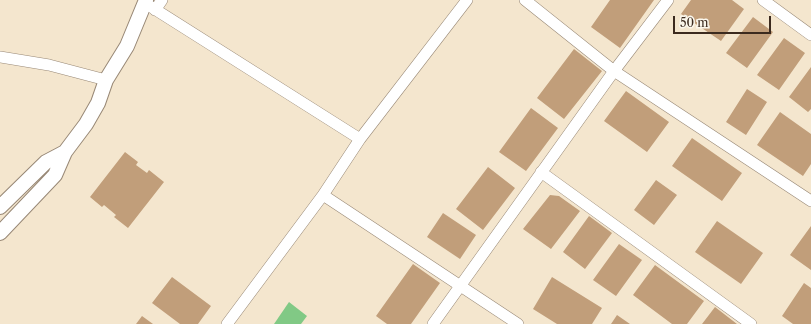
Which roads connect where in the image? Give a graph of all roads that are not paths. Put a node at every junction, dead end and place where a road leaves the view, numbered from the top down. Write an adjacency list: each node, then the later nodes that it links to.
1 (162, 0): 6 (street)
2 (468, 0): 11 (street)
3 (525, 0): 9 (street)
4 (668, 0): 9 (street)
5 (763, 0): 7 (street)
6 (149, 4): 10 (street); 11 (street)
7 (811, 35)
8 (0, 57): 10 (street)
9 (614, 71): 13 (street); 15 (street)
10 (106, 80): 12 (street)
11 (360, 139): 14 (street)
12 (65, 152): 16 (street); 17 (street)
13 (541, 172): 18 (street); 22 (street)
14 (323, 195): 18 (street); 19 (street)
15 (811, 201)
16 (0, 207)
17 (0, 233)
18 (460, 286): 20 (street); 21 (street)
19 (227, 324)
20 (433, 324)
21 (518, 324)
22 (751, 324)

